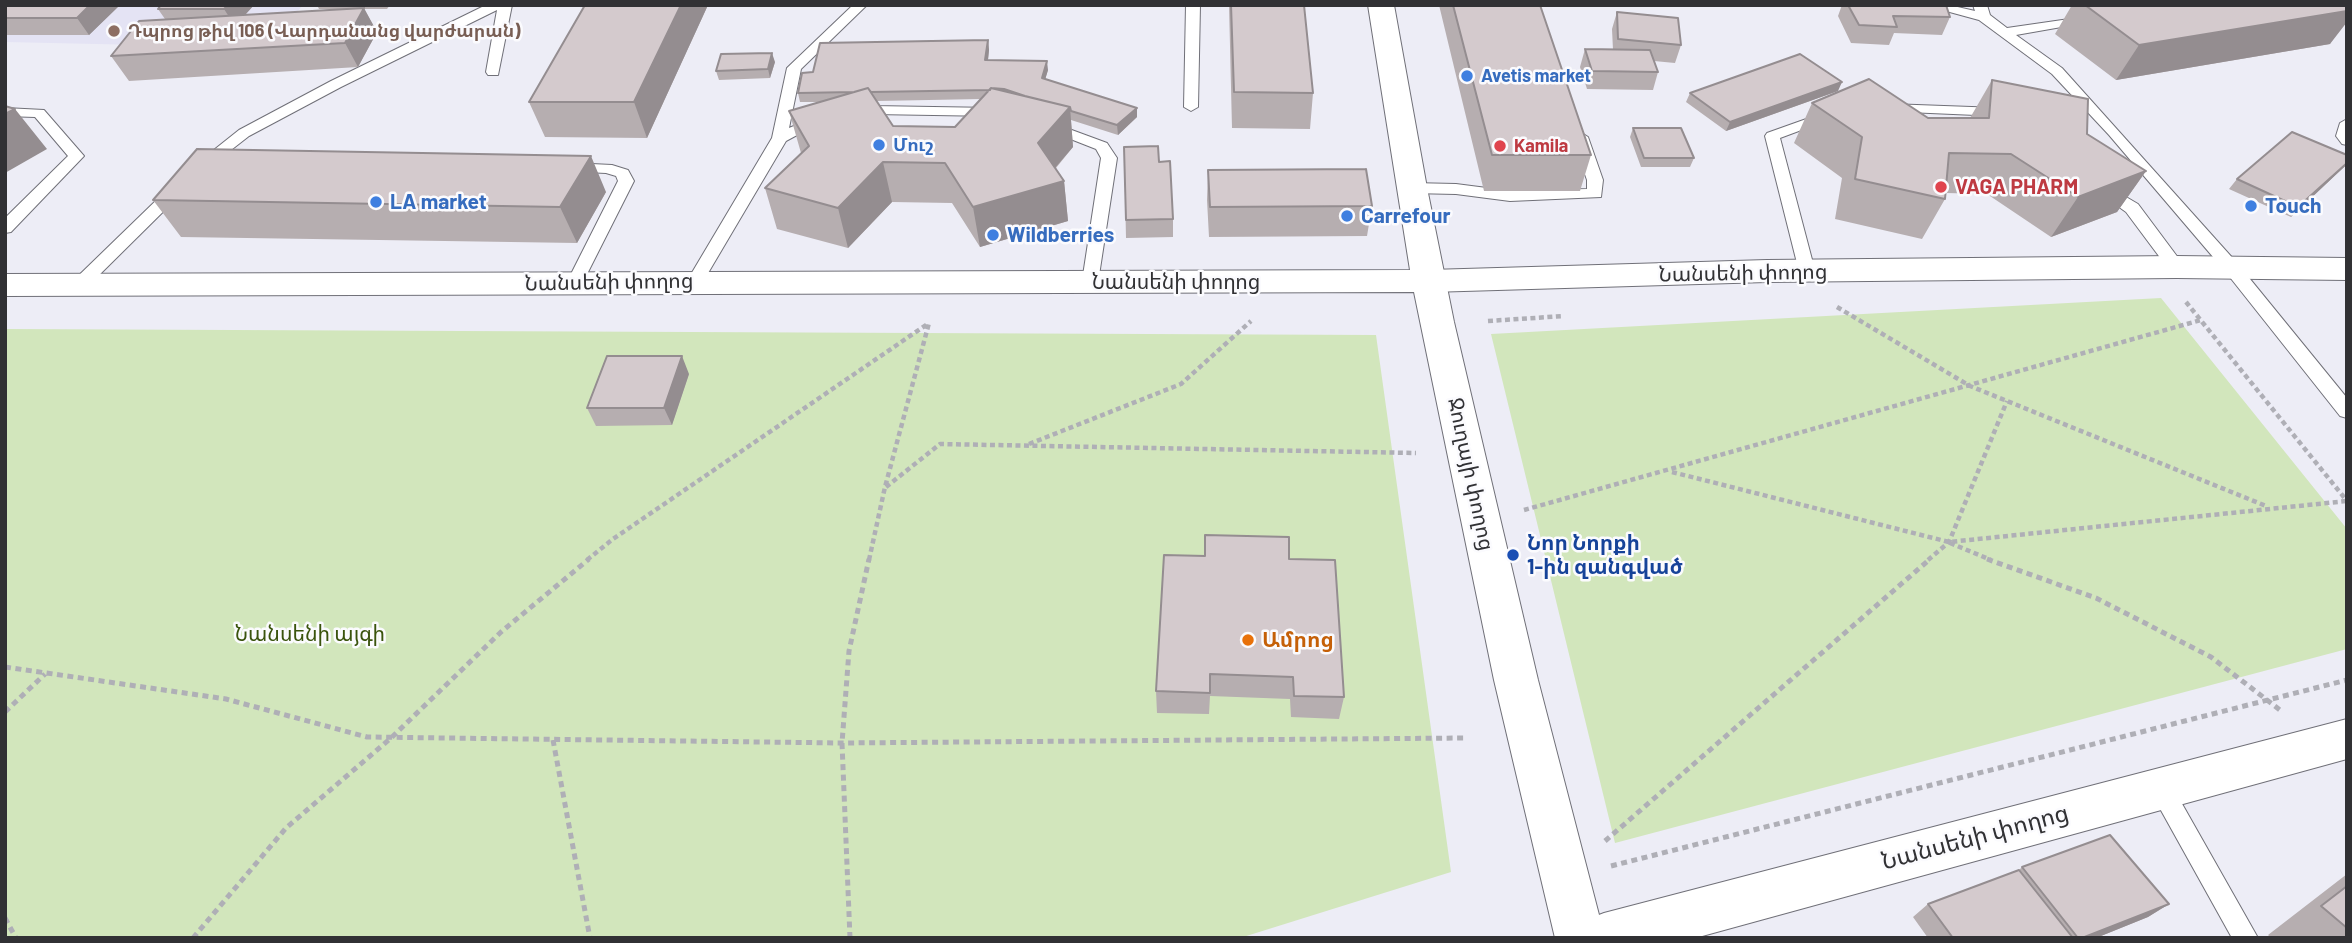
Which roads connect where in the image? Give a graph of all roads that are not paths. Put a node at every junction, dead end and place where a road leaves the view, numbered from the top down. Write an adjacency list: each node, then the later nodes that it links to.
1 (497, 5): 23 (lane)
2 (505, 5): 10 (lane)
3 (861, 5): 20 (lane)
4 (1193, 5): 11 (lane)
5 (1381, 5): 26 (street, Ջուղայի փողոց)
6 (1930, 5): 7 (lane)
7 (1982, 11): 9 (lane)
8 (2103, 16): 9 (lane)
9 (2007, 32): 28 (lane)
10 (493, 72)
11 (1191, 107)
12 (1874, 108): 16 (lane)
13 (5, 112): 27 (lane)
14 (1835, 112): 30 (lane)
15 (1015, 116): 20 (lane)
16 (2016, 116)
17 (1573, 117): 26 (lane)
18 (1039, 123): 35 (lane)
19 (2347, 123): 21 (lane)
20 (780, 138): 32 (lane)
21 (2347, 141)
22 (552, 168): 34 (lane)
23 (223, 170)
24 (186, 180): 37 (lane)
25 (2092, 181): 31 (lane)
26 (1411, 188): 33 (street, Ջուղայի փողոց)
27 (5, 228)
28 (2231, 267): 29 (street, Նանսենի փողոց); 31 (street, Նանսենի փողոց); 38 (lane)
29 (2347, 269)
30 (1807, 271): 31 (street, Նանսենի փողոց); 33 (street, Նանսենի փողոց)
31 (2177, 280)
32 (695, 281): 34 (street, Նանսենի փողոց); 35 (street, Նանսենի փողոց)
33 (1430, 281): 35 (street, Նանսենի փողոց); 41 (street, Ջուղայի փողոց)
34 (575, 282): 37 (street, Նանսենի փողոց)
35 (1090, 282)
36 (5, 285): 37 (street, Նանսենի փողոց)
37 (79, 285)
38 (2347, 411)
39 (2347, 739): 40 (street, Նանսենի փողոց)
40 (2160, 787): 42 (street, Նանսենի փողոց); 43 (lane)
41 (1580, 938)
42 (1604, 938)
43 (2246, 938)

